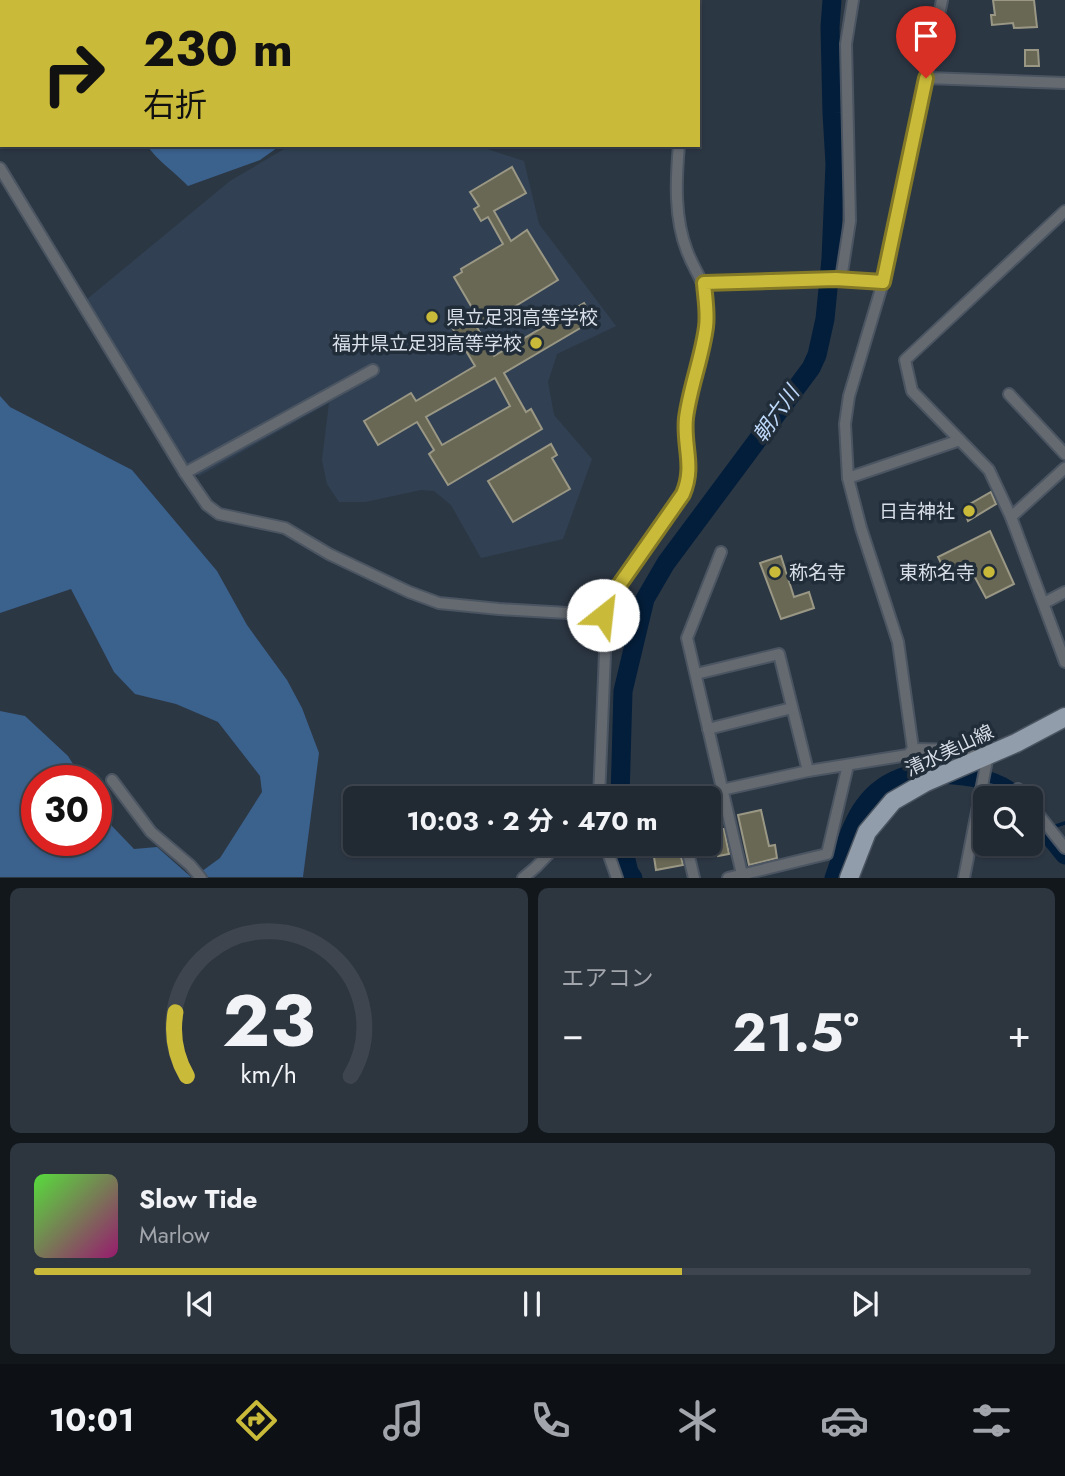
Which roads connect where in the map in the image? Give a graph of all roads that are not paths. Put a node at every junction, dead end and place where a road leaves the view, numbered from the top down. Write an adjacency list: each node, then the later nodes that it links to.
1 (853, 0): 8 (street)
2 (942, 0): 3 (street)
3 (926, 78): 4 (street); 9 (street)
4 (1065, 83)
5 (679, 147): 10 (street)
6 (0, 168): 16 (street)
7 (1065, 211): 13 (street)
8 (838, 279): 9 (street); 10 (street)
9 (883, 282): 17 (street)
10 (704, 283): 22 (street)
11 (373, 370): 16 (street)
12 (1009, 394): 14 (street)
13 (960, 440): 17 (street); 18 (street)
14 (1065, 454)
15 (1065, 468): 18 (street)
16 (185, 473): 22 (street)
17 (848, 478): 28 (street)
18 (1011, 517): 21 (street)
19 (720, 552): 24 (street)
20 (1065, 592): 21 (street)
21 (1044, 603): 23 (street)
22 (603, 615): 34 (street)
23 (1065, 662)
24 (696, 674): 25 (street); 27 (street)
25 (792, 709): 27 (street); 31 (street)
26 (1065, 716): 29 (main road, 清水美山線)
27 (708, 729): 36 (street)
28 (913, 749): 29 (street); 30 (street)
29 (988, 755): 33 (street); 48 (main road, 清水美山線)
30 (848, 765): 31 (street); 42 (street)
31 (808, 771): 36 (street)
32 (112, 780): 44 (street)
33 (983, 782): 35 (street); 49 (street)
34 (599, 786)
35 (991, 786)
36 (722, 789): 42 (street)
37 (1043, 820): 38 (street)
38 (1065, 848)
39 (547, 856): 45 (street)
40 (609, 856): 43 (street)
41 (689, 856): 46 (street)
42 (742, 874): 47 (street)
43 (616, 875)
44 (201, 877)
45 (523, 877)
46 (694, 877)
47 (728, 877)
48 (849, 877)
49 (964, 877)

